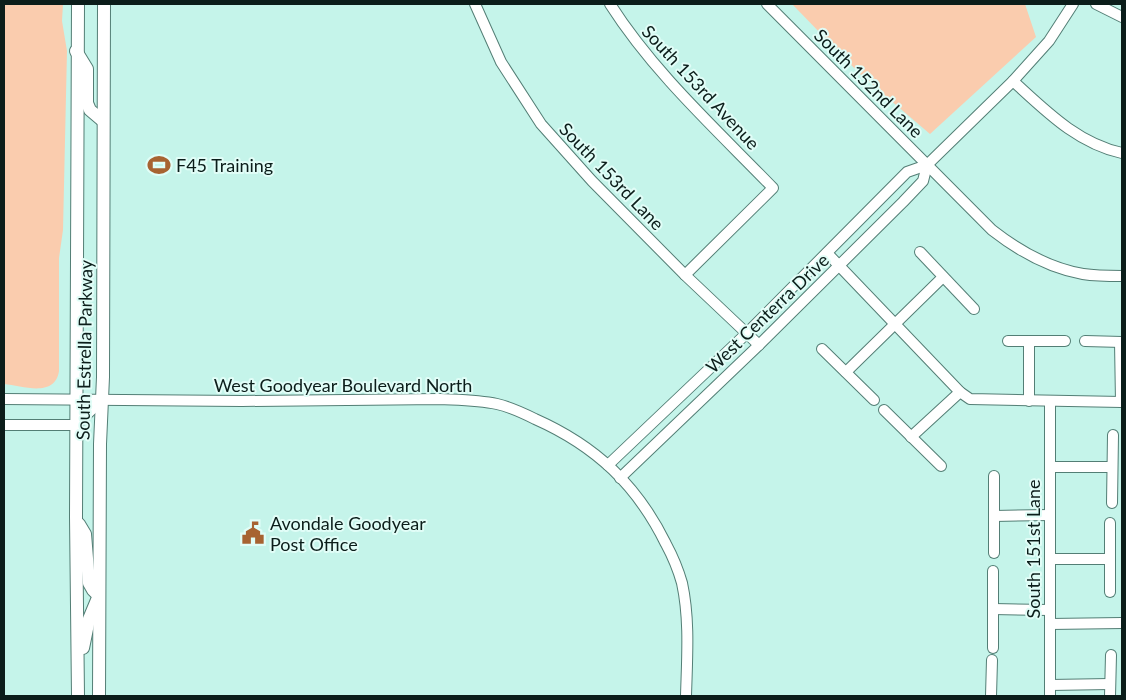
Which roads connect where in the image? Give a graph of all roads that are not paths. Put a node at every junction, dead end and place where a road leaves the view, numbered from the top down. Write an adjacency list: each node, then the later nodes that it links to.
1 (78, 4): 9 (main road, South Estrella Parkway)
2 (104, 4): 11 (main road, South Estrella Parkway)
3 (476, 4): 17 (street, South 153rd Lane)
4 (610, 4): 17 (street, South 153rd Avenue)
5 (767, 4): 13 (street, South 152nd Lane)
6 (1073, 4): 10 (street, West Centerra Drive)
7 (1096, 4): 8 (street)
8 (1122, 17)
9 (76, 51): 11 (main road); 33 (main road, South Estrella Parkway)
10 (1013, 81): 12 (street); 13 (street, West Centerra Drive)
11 (103, 122): 34 (main road, South Estrella Parkway)
12 (1122, 152)
13 (927, 165): 15 (street, West Centerra Drive); 16 (street, West Centerra Drive); 18 (street, South 152nd Lane)
14 (920, 252): 19 (street)
15 (827, 253): 16 (street); 22 (street, West Centerra Drive)
16 (839, 265): 21 (street); 28 (street, West Centerra Drive)
17 (685, 275): 22 (street, South 153rd Lane)
18 (1122, 276)
19 (943, 277): 20 (street); 21 (street)
20 (974, 309)
21 (895, 324): 30 (street); 31 (street)
22 (746, 333): 28 (street, South 153rd Lane); 44 (street, West Centerra Drive)
23 (1008, 341): 24 (street)
24 (1029, 341): 25 (street); 36 (street)
25 (1064, 341)
26 (1084, 341): 27 (street)
27 (1121, 342): 38 (street)
28 (759, 345): 49 (street, West Centerra Drive)
29 (822, 349): 30 (street)
30 (846, 372): 35 (street)
31 (960, 392): 36 (street); 43 (street)
32 (4, 399): 33 (street, West Goodyear Boulevard North)
33 (76, 400): 34 (street, West Goodyear Boulevard North); 41 (main road, South Estrella Parkway)
34 (102, 400): 41 (street); 44 (street, West Goodyear Boulevard North); 60 (main road, South Estrella Parkway)
35 (874, 400)
36 (1029, 401): 37 (street)
37 (1050, 401): 38 (street); 46 (street, South 151st Lane)
38 (1122, 402)
39 (884, 410): 43 (street)
40 (4, 425): 41 (street)
41 (76, 425): 53 (main road, South Estrella Parkway)
42 (1113, 435): 47 (street)
43 (911, 437): 45 (street)
44 (608, 465): 49 (street, West Goodyear Boulevard North)
45 (941, 466)
46 (1050, 467): 47 (street); 51 (street, South 151st Lane)
47 (1112, 467): 50 (street)
48 (994, 476): 52 (street)
49 (620, 478): 73 (street, West Goodyear Boulevard North)
50 (1112, 503)
51 (1050, 515): 52 (street); 56 (street, South 151st Lane)
52 (994, 516): 55 (street)
53 (76, 517): 60 (main road); 68 (main road, South Estrella Parkway)
54 (1110, 523): 57 (street)
55 (994, 553)
56 (1050, 559): 57 (street); 62 (street, South 151st Lane)
57 (1110, 559): 59 (street)
58 (993, 571): 61 (street)
59 (1110, 592)
60 (100, 596): 68 (main road); 72 (main road, South Estrella Parkway)
61 (993, 609): 62 (street); 65 (street)
62 (1050, 610): 64 (street, South 151st Lane)
63 (1122, 623): 64 (street)
64 (1050, 624): 70 (street, South 151st Lane)
65 (992, 648)
66 (1110, 655): 69 (street)
67 (992, 660): 74 (street)
68 (78, 680): 71 (main road, South Estrella Parkway)
69 (1110, 684): 70 (street); 76 (street)
70 (1050, 685): 75 (street, South 151st Lane)
71 (78, 696)
72 (99, 696)
73 (686, 696)
74 (990, 696)
75 (1050, 696)
76 (1110, 696)

